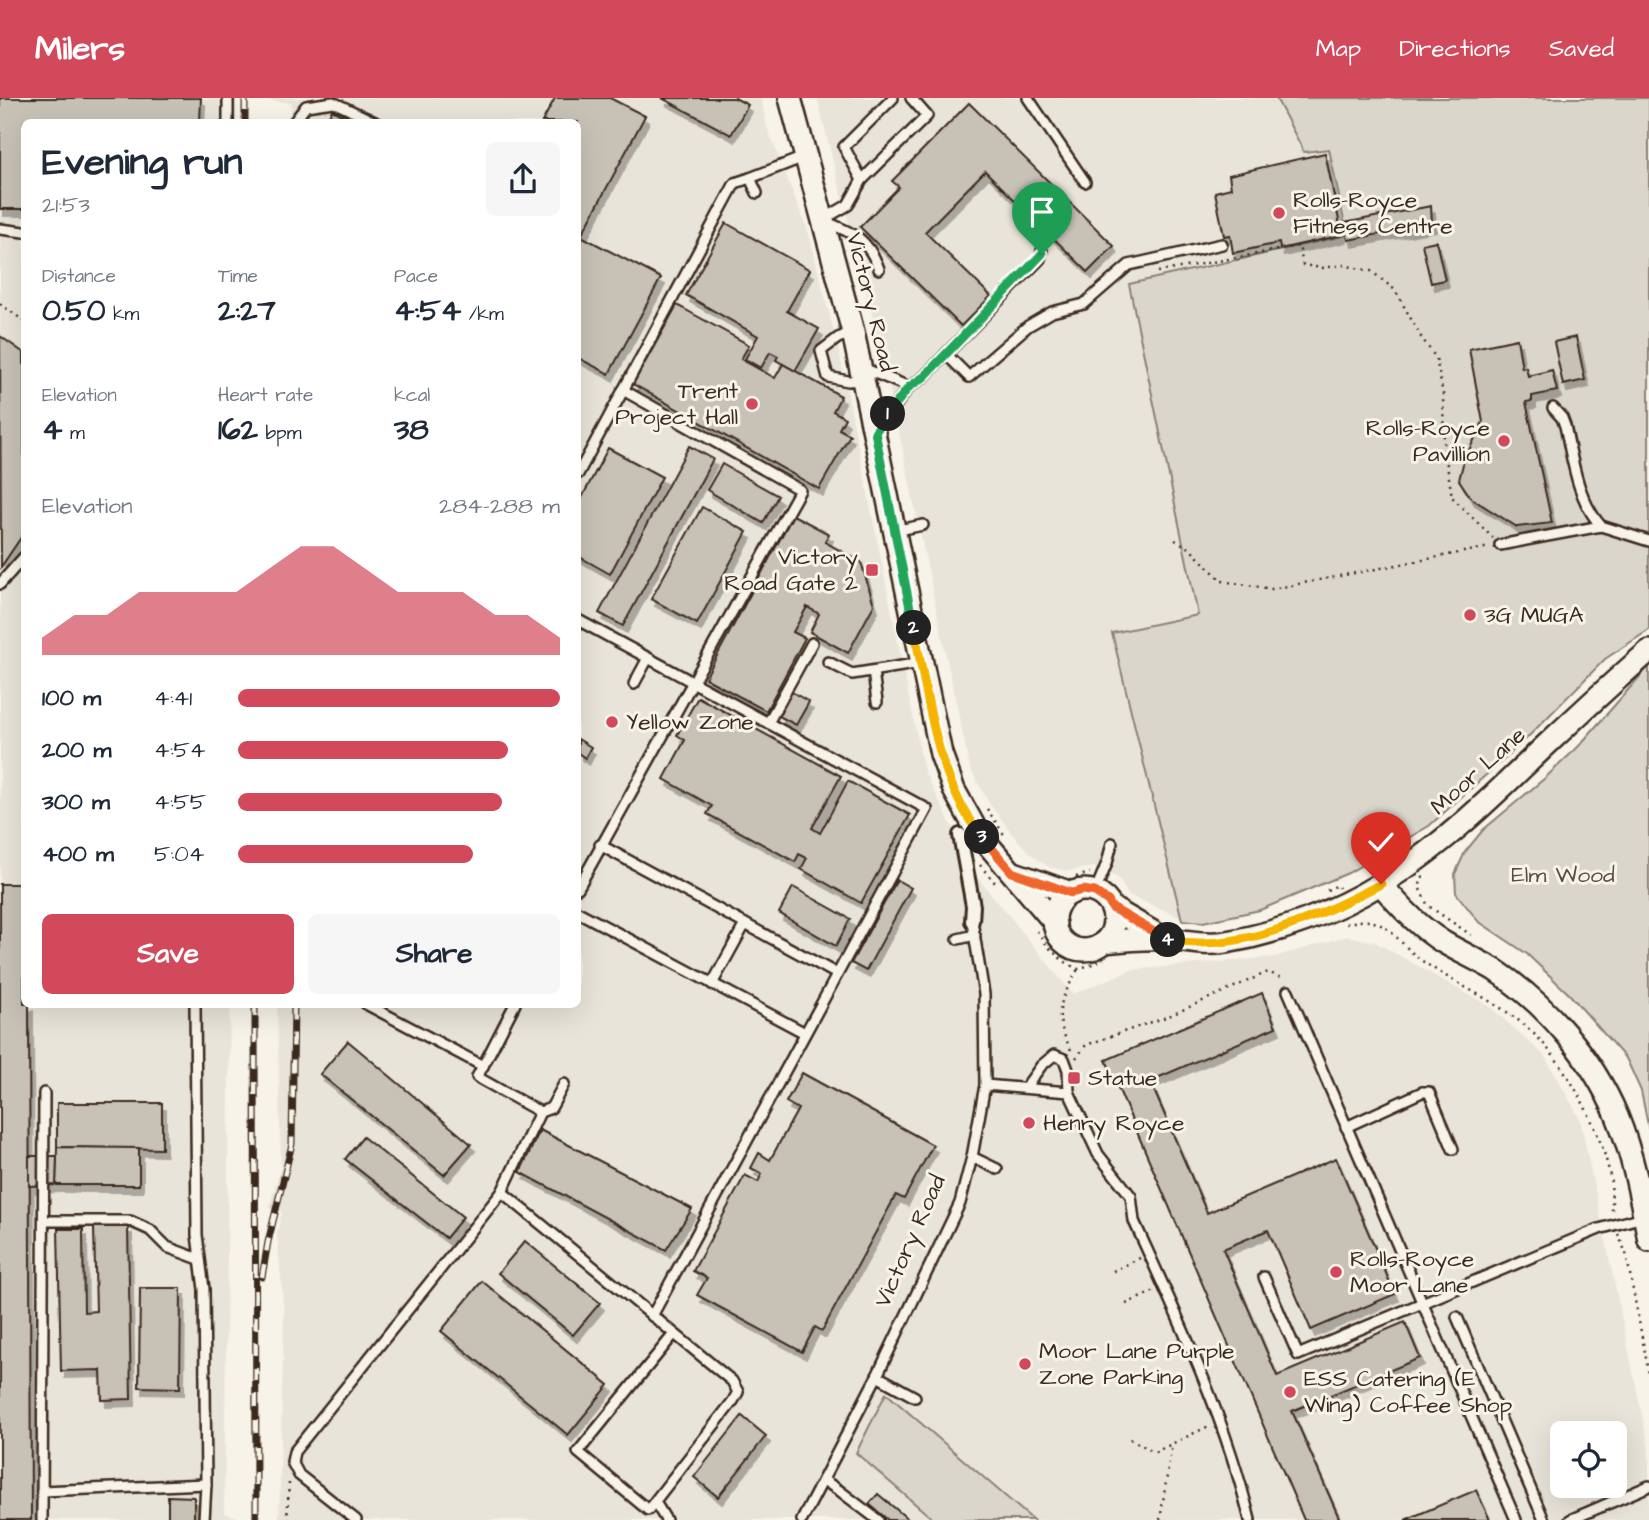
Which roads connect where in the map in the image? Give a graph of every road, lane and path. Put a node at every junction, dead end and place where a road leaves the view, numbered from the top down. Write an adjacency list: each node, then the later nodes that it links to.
1 (228, 98): 6 (lane)
2 (790, 98): 9 (street, Victory Road)
3 (893, 98): 11 (lane)
4 (911, 98): 11 (lane)
5 (1028, 98): 12 (lane)
6 (228, 119)
7 (296, 119): 8 (lane)
8 (369, 119)
9 (804, 157): 10 (lane); 14 (street, Victory Road)
10 (750, 178): 13 (lane); 27 (lane)
11 (862, 180): 14 (lane)
12 (1085, 182)
13 (757, 193)
14 (822, 220): 19 (lane); 23 (street, Victory Road)
15 (0, 229): 16 (lane)
16 (21, 232)
17 (1223, 244): 24 (lane)
18 (1042, 251): 24 (lane)
19 (879, 269)
20 (1158, 272): 36 (path)
21 (0, 304): 22 (path)
22 (21, 319)
23 (853, 332): 25 (street, Victory Road); 25 (lane)
24 (946, 354): 26 (lane)
25 (863, 374): 26 (lane); 29 (street, Victory Road)
26 (909, 387): 29 (lane)
27 (623, 390): 30 (lane); 46 (lane)
28 (1552, 408): 32 (lane)
29 (875, 432): 33 (street, Victory Road)
30 (581, 468)
31 (923, 525): 33 (lane)
32 (1601, 526): 35 (lane); 36 (lane)
33 (894, 531): 44 (street, Victory Road)
34 (1175, 540): 36 (path)
35 (1649, 541)
36 (1500, 545)
37 (21, 560): 38 (lane)
38 (0, 584)
39 (581, 622): 42 (lane)
40 (812, 643): 49 (lane)
41 (1649, 650): 56 (street, Moor Lane)
42 (648, 658): 46 (lane); 47 (lane)
43 (828, 662): 45 (lane)
44 (921, 663): 45 (lane); 54 (street, Victory Road)
45 (873, 671): 48 (lane)
46 (694, 682): 49 (lane); 52 (lane)
47 (634, 684)
48 (877, 702)
49 (768, 723): 71 (lane)
50 (960, 835): 61 (street)
51 (1112, 844): 57 (lane)
52 (600, 845): 55 (lane); 64 (lane)
53 (1426, 869): 63 (path)
54 (1012, 872): 58 (street, Victory Road); 62 (street, Victory Road)
55 (581, 882)
56 (1381, 884): 63 (street); 68 (street, Moor Lane)
57 (1095, 892): 58 (street); 59 (street)
58 (1071, 893): 62 (street)
59 (1112, 908): 68 (street, Moor Lane); 69 (street)
60 (581, 914): 72 (lane)
61 (972, 921): 66 (lane, Victory Road)
62 (1055, 923): 69 (street)
63 (1418, 923): 90 (street)
64 (745, 924): 71 (lane); 72 (lane)
65 (1340, 926): 92 (path)
66 (975, 935): 67 (lane); 80 (lane, Victory Road)
67 (958, 939)
68 (1164, 939): 69 (street, Moor Lane)
69 (1104, 942)
70 (1078, 969): 73 (path)
71 (837, 974): 77 (lane)
72 (712, 984): 77 (lane)
73 (1288, 991): 85 (lane)
74 (195, 1008): 95 (lane)
75 (374, 1008): 78 (lane)
76 (513, 1008): 78 (lane)
77 (805, 1033): 101 (lane)
78 (483, 1066): 84 (lane)
79 (564, 1084): 84 (lane)
80 (985, 1085): 81 (lane); 87 (lane, Victory Road)
81 (1026, 1087): 82 (lane); 82 (lane)
82 (1069, 1092): 94 (lane)
83 (44, 1093): 91 (lane)
84 (540, 1112): 89 (lane)
85 (1346, 1127): 86 (lane); 99 (lane)
86 (1453, 1149)
87 (972, 1157): 88 (lane); 105 (lane, Victory Road)
88 (996, 1169)
89 (502, 1192): 101 (lane); 110 (lane)
90 (1645, 1217): 92 (lane); 93 (street)
91 (44, 1221): 95 (lane); 114 (lane)
92 (1613, 1224): 99 (lane); 104 (path)
93 (1649, 1240)
94 (1149, 1253): 96 (path); 98 (lane)
95 (199, 1259): 112 (lane)
96 (1113, 1271)
97 (1264, 1277): 99 (lane)
98 (1164, 1287): 100 (path); 107 (lane)
99 (1420, 1302): 125 (lane)
100 (1126, 1304)
101 (652, 1316): 103 (lane)
102 (1457, 1317): 126 (lane)
103 (674, 1334): 115 (lane); 115 (lane)
104 (1649, 1374)
105 (877, 1376): 106 (lane); 111 (lane, Victory Road)
106 (915, 1397)
107 (1220, 1420): 109 (path); 124 (lane)
108 (1130, 1439): 109 (path)
109 (1172, 1444): 123 (path)
110 (293, 1464): 116 (lane); 119 (path)
111 (823, 1480): 121 (lane, Victory Road); 122 (lane)
112 (206, 1484): 114 (lane); 118 (lane)
113 (1649, 1486): 127 (lane)
114 (43, 1490): 117 (lane)
115 (655, 1502): 120 (lane)
116 (350, 1518)
117 (42, 1520)
118 (204, 1520)
119 (287, 1520)
120 (666, 1520)
121 (802, 1520)
122 (878, 1520)
123 (1160, 1520)
124 (1250, 1520)
125 (1516, 1520)
126 (1544, 1520)
127 (1570, 1520)

